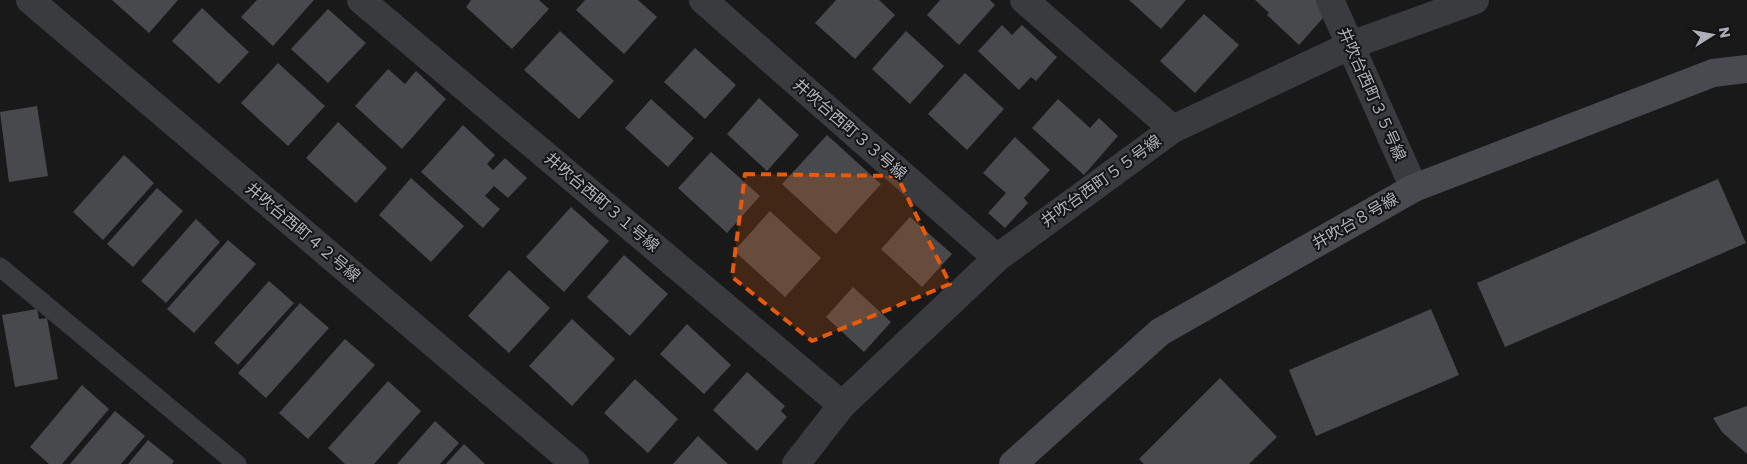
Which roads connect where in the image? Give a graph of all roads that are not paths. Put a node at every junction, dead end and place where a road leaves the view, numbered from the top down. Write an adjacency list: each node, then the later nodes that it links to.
1 (30, 0): 15 (street, 井吹台西町４２号線)
2 (361, 0): 13 (street, 井吹台西町３１号線)
3 (703, 0): 11 (street, 井吹台西町３３号線)
4 (1024, 0): 9 (street)
5 (1330, 0): 7 (street, 井吹台西町３５号線)
6 (1475, 0): 7 (street, 井吹台西町５５号線)
7 (1351, 46): 9 (street, 井吹台西町５５号線); 10 (street, 井吹台西町３５号線)
8 (1747, 69): 10 (street, 井吹台８号線)
9 (1173, 128): 11 (street, 井吹台西町５５号線)
10 (1414, 188): 17 (street, 井吹台８号線)
11 (997, 258): 13 (street, 井吹台西町５５号線)
12 (0, 267): 14 (lane)
13 (842, 405): 16 (street, 井吹台西町５５号線)
14 (236, 464)
15 (575, 464)
16 (796, 464)
17 (1013, 464)

